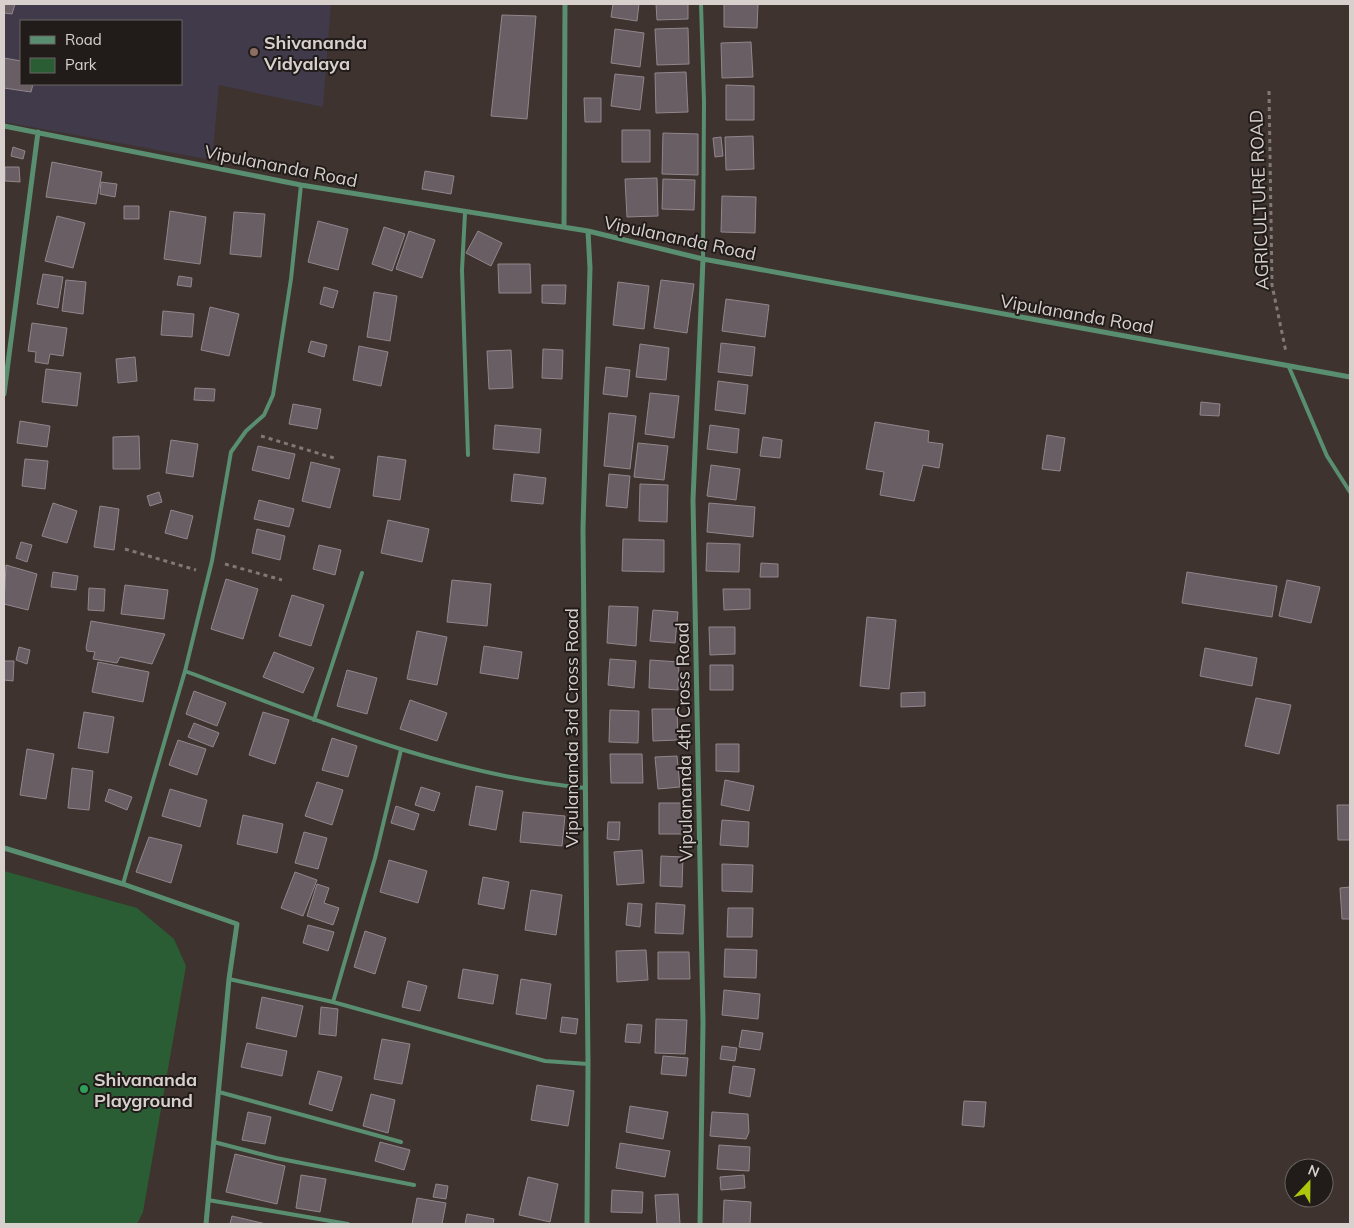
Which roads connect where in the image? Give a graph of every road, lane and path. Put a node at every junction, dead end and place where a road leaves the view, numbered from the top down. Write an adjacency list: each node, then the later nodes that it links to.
1 (566, 4): 8 (street)
2 (701, 4): 10 (lane)
3 (1269, 91): 11 (path, AGRICULTURE ROAD)
4 (4, 126): 5 (street, Vipulananda Road)
5 (38, 132): 6 (street, Vipulananda Road); 13 (street)
6 (302, 185): 7 (street, Vipulananda Road); 14 (lane)
7 (465, 213): 8 (street, Vipulananda Road); 15 (lane)
8 (564, 227): 9 (street, Vipulananda Road)
9 (588, 231): 10 (street, Vipulananda Road); 26 (street, Vipulananda 3rd Cross Road)
10 (703, 259): 11 (street, Vipulananda Road); 40 (street, Vipulananda 4th Cross Road)
11 (1289, 367): 12 (street, Vipulananda Road); 17 (lane)
12 (1350, 377)
13 (4, 394)
14 (246, 432): 16 (path); 19 (lane)
15 (468, 455)
16 (334, 458)
17 (1350, 492)
18 (125, 549): 21 (path)
19 (212, 561): 21 (lane); 22 (path)
20 (362, 573): 24 (lane)
21 (209, 574): 23 (lane)
22 (282, 580)
23 (185, 671): 24 (lane); 28 (lane)
24 (314, 720): 25 (lane)
25 (402, 750): 26 (lane); 30 (lane)
26 (585, 788): 31 (street, Vipulananda 3rd Cross Road)
27 (4, 848): 28 (street)
28 (123, 884): 29 (street)
29 (229, 979): 30 (lane); 32 (street)
30 (333, 1002): 31 (lane)
31 (588, 1064): 39 (street, Vipulananda 3rd Cross Road)
32 (219, 1092): 33 (street); 34 (lane)
33 (214, 1142): 35 (lane); 36 (street)
34 (401, 1142)
35 (414, 1185)
36 (208, 1200): 37 (street); 38 (lane)
37 (206, 1224)
38 (348, 1224)
39 (587, 1224)
40 (700, 1224)

